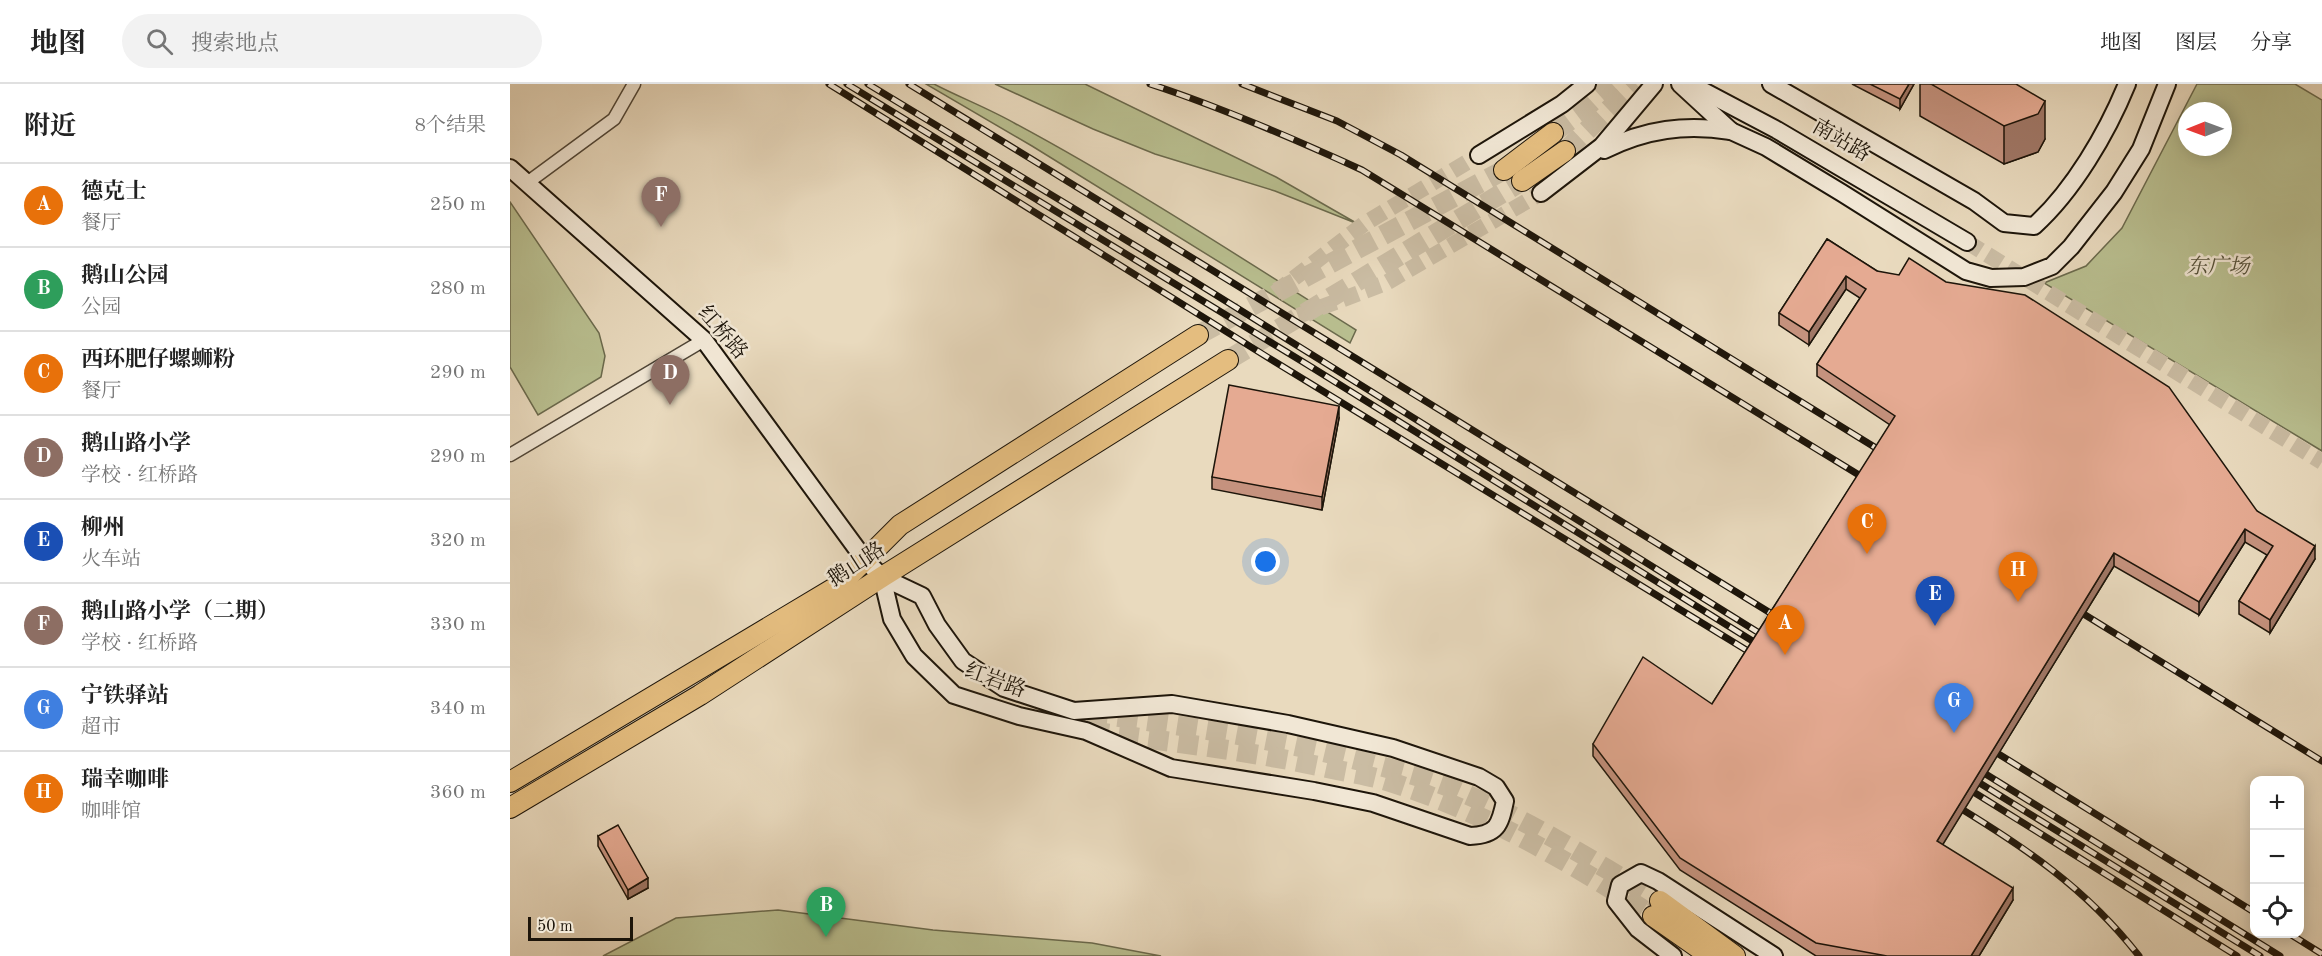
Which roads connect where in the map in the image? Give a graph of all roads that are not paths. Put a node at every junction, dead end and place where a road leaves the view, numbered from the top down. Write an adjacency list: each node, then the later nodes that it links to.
1 (634, 84): 17 (street)
2 (1587, 84): 12 (street)
3 (1654, 84): 13 (street)
4 (1680, 84): 9 (street)
5 (1690, 84): 19 (street, 南站路)
6 (1771, 84): 7 (street)
7 (2127, 84)
8 (2167, 84): 9 (street)
9 (1731, 131): 13 (street)
10 (1553, 133): 15 (main road)
11 (1565, 151): 16 (main road)
12 (1479, 155)
13 (1592, 156): 18 (street)
14 (510, 168): 17 (street, 红桥路)
15 (1503, 170)
16 (1522, 181)
17 (527, 183): 21 (street, 红桥路)
18 (1541, 193)
19 (1967, 242)
20 (1198, 334): 24 (main road, 鹅山路)
21 (704, 340): 23 (street); 24 (street, 红桥路)
22 (1228, 360): 25 (main road, 鹅山路)
23 (510, 455)
24 (865, 560): 25 (street, 红岩路); 26 (main road, 鹅山路)
25 (882, 577): 25 (street, 红岩路); 27 (main road, 鹅山路)
26 (510, 782)
27 (510, 808)
28 (1673, 956): 31 (street)
29 (1710, 956): 30 (main road)
30 (1735, 956)
31 (1774, 956)

